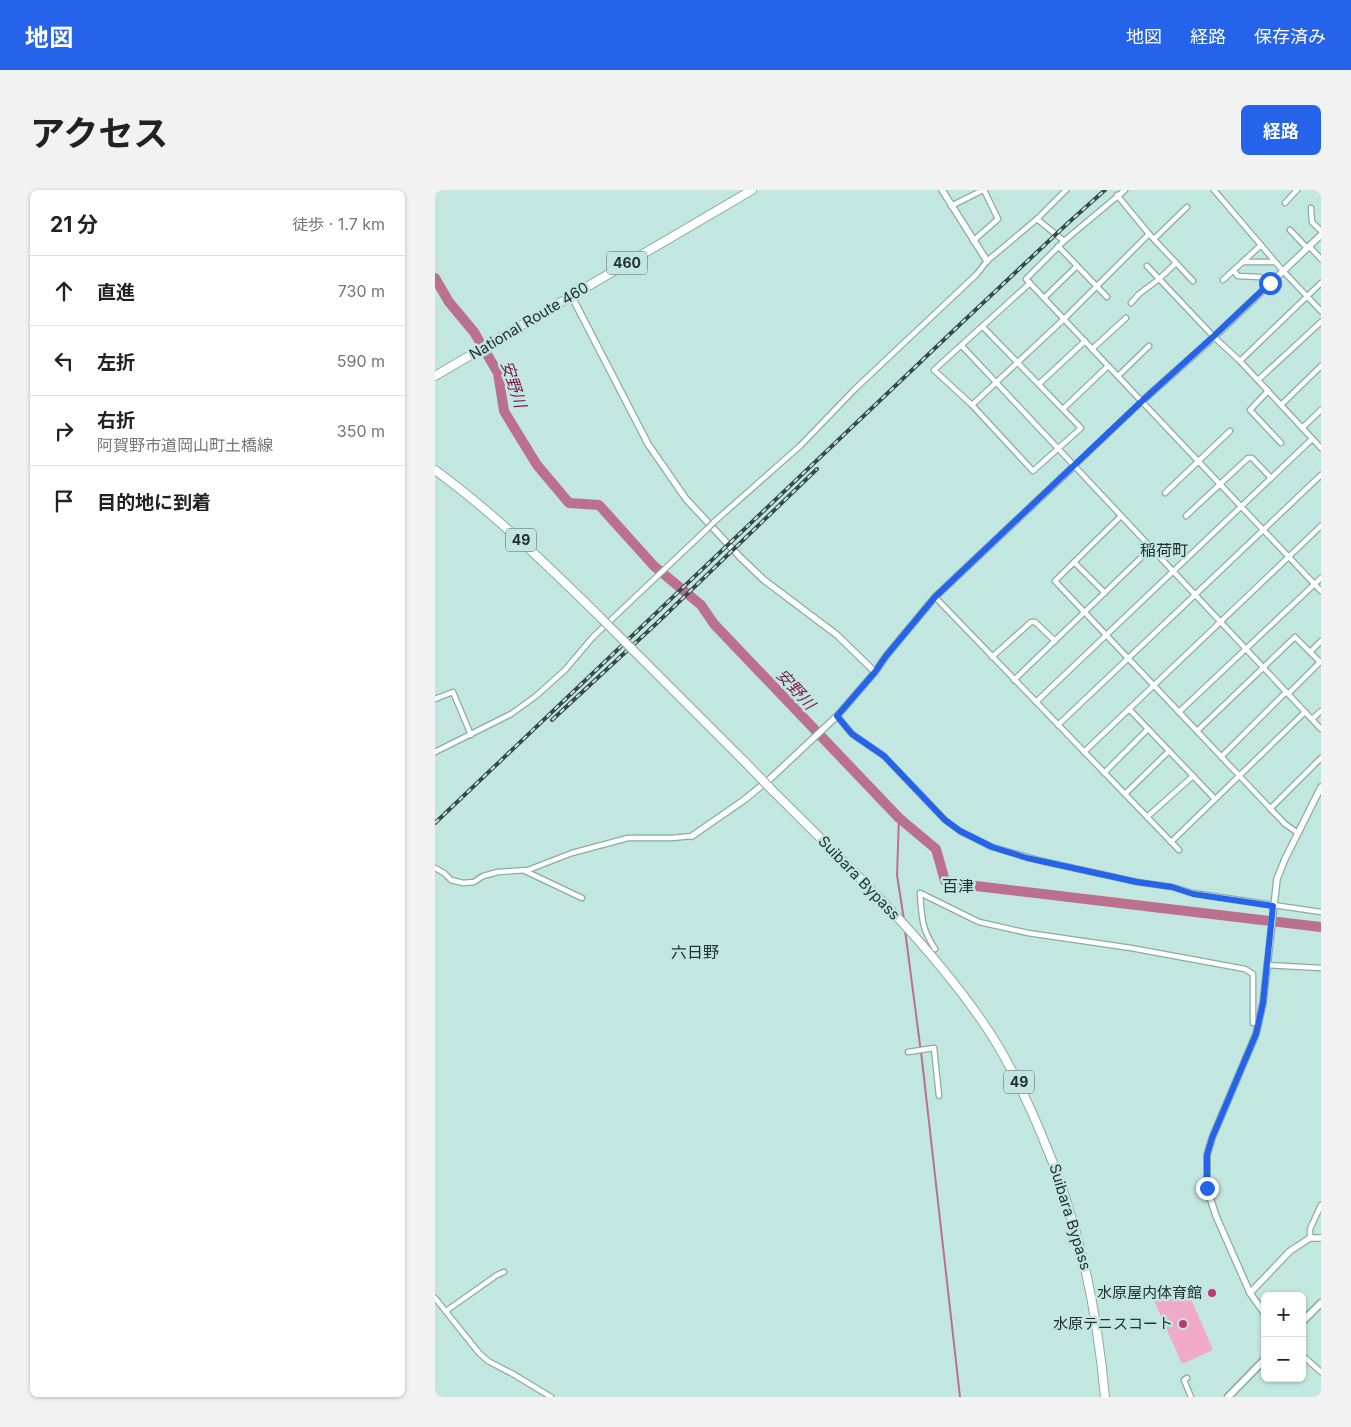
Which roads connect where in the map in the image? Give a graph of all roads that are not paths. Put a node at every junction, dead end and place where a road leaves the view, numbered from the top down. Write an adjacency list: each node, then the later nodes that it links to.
1 (752, 190): 40 (highway, National Route 460 / 460)
2 (942, 190): 10 (street)
3 (984, 190): 10 (street); 19 (street)
4 (1066, 190): 13 (street)
5 (1125, 190): 8 (street)
6 (1215, 190): 21 (street)
7 (1297, 190): 9 (street)
8 (1117, 195): 16 (street); 20 (street)
9 (1285, 203)
10 (951, 206): 19 (street)
11 (1187, 207): 18 (street)
12 (1311, 208): 15 (street)
13 (1037, 219): 20 (street); 25 (street)
14 (1290, 230): 23 (street)
15 (1321, 231)
16 (1149, 234): 18 (street); 39 (street)
17 (1321, 235): 23 (street)
18 (1154, 239): 28 (street)
19 (973, 241): 25 (street)
20 (1064, 241): 22 (street)
21 (1261, 245): 26 (street); 27 (street)
22 (1059, 246): 29 (street); 36 (street)
23 (1308, 247): 24 (street); 32 (street)
24 (1321, 259)
25 (987, 261): 124 (street, bridge)
26 (1243, 262): 27 (street); 31 (street)
27 (1275, 262): 32 (street)
28 (1176, 263): 33 (street); 35 (street)
29 (1077, 266): 39 (street); 43 (street)
30 (1147, 266): 33 (street)
31 (1234, 270): 34 (street); 37 (street)
32 (1283, 271): 37 (street); 42 (street)
33 (1159, 279): 44 (street); 50 (street)
34 (1223, 280)
35 (1193, 281)
36 (1030, 283): 43 (street); 49 (street)
37 (1270, 283): 50 (street)
38 (1321, 283): 42 (street)
39 (1097, 286): 41 (street); 47 (street)
40 (571, 295): 59 (highway, National Route 460 / 460); 108 (street)
41 (1107, 297)
42 (1307, 297): 45 (street); 55 (street)
43 (1044, 298): 47 (street)
44 (1131, 303)
45 (1321, 311)
46 (1126, 318): 54 (street)
47 (1064, 319): 51 (street); 56 (street)
48 (1321, 322): 61 (street)
49 (983, 327): 52 (street); 56 (street)
50 (1214, 336): 55 (street); 65 (street)
51 (1085, 341): 54 (street); 63 (street)
52 (962, 346): 62 (street); 66 (street)
53 (1149, 346): 60 (street)
54 (1092, 349): 57 (street)
55 (1240, 361): 61 (street)
56 (1018, 363): 62 (street); 63 (street)
57 (1108, 366): 60 (street); 68 (street)
58 (1321, 366): 67 (street)
59 (435, 376)
60 (1118, 376): 65 (street)
61 (1258, 380): 64 (street)
62 (997, 382): 66 (street); 75 (street)
63 (1039, 384): 68 (street)
64 (1268, 391): 67 (street); 73 (street)
65 (1141, 402): 76 (street); 77 (street)
66 (972, 405): 75 (street)
67 (1281, 405): 70 (street)
68 (1063, 409): 75 (street)
69 (1321, 410): 70 (street)
70 (1302, 428): 72 (street)
71 (1230, 431): 76 (street)
72 (1312, 439): 74 (street); 80 (street)
73 (1281, 443)
74 (1321, 448)
75 (1058, 449): 77 (street)
76 (1198, 461): 81 (street); 82 (street)
77 (1074, 466): 84 (street); 97 (street)
78 (435, 470): 168 (highway, Suibara Bypass / 49, bridge)
79 (1321, 475): 87 (street)
80 (1271, 478): 81 (street); 83 (street)
81 (1220, 484): 83 (street); 85 (street)
82 (1165, 493)
83 (1241, 507): 87 (street); 91 (street)
84 (1121, 516): 88 (street); 90 (street)
85 (1186, 516)
86 (1321, 526): 89 (street)
87 (1263, 530): 89 (street); 96 (street)
88 (1151, 548): 91 (street); 95 (street)
89 (1289, 557): 93 (street); 99 (street)
90 (1074, 562): 95 (street); 98 (street)
91 (1173, 571): 96 (street); 100 (street)
92 (1321, 578): 93 (street)
93 (1314, 584): 94 (street); 103 (street)
94 (1321, 591)
95 (1105, 593): 98 (street)
96 (1195, 595): 99 (street); 106 (street)
97 (935, 597): 105 (street); 108 (street)
98 (1084, 612): 100 (street); 101 (street)
99 (1220, 622): 103 (street); 110 (street)
100 (1106, 635): 106 (street); 113 (street)
101 (1055, 641): 105 (street); 109 (street)
102 (1321, 642): 104 (street)
103 (1246, 649): 107 (street); 116 (street)
104 (1310, 652): 107 (street); 111 (street)
105 (992, 656): 109 (street)
106 (1128, 658): 110 (street); 120 (street)
107 (1263, 667): 111 (street); 123 (street)
108 (875, 672): 118 (street)
109 (1015, 680): 113 (street)
110 (1154, 685): 114 (street); 116 (street)
111 (1287, 693): 117 (street); 128 (street)
112 (435, 699): 124 (street)
113 (1036, 702): 120 (street)
114 (1129, 709): 121 (street); 127 (street)
115 (1321, 711): 119 (street)
116 (1179, 712): 123 (street)
117 (1305, 712): 119 (street); 132 (street)
118 (837, 716): 139 (street); 145 (street)
119 (1312, 720): 122 (street)
120 (1058, 725): 127 (street)
121 (1148, 729): 125 (street); 130 (street)
122 (1321, 729)
123 (1197, 731): 128 (street)
124 (471, 735): 126 (street)
125 (1169, 751): 131 (street); 134 (street)
126 (435, 752)
127 (1084, 752): 130 (street)
128 (1221, 757): 132 (street)
129 (1321, 758): 136 (street)
130 (1104, 773): 134 (street)
131 (1193, 776): 135 (street); 137 (street)
132 (1239, 776): 135 (street); 136 (street)
133 (1321, 787): 138 (street)
134 (1125, 794): 137 (street)
135 (1215, 799): 140 (street)
136 (1270, 809): 138 (street)
137 (1147, 817): 140 (street)
138 (1297, 833): 145 (street)
139 (694, 834): 143 (street)
140 (1171, 842): 141 (street)
141 (1179, 850)
142 (435, 868): 143 (street)
143 (524, 870): 144 (street)
144 (582, 898)
145 (1273, 906): 146 (street); 148 (street)
146 (1321, 912)
147 (935, 949): 150 (street)
148 (1267, 965): 149 (street); 157 (street)
149 (1321, 968)
150 (1253, 1023)
151 (908, 1052): 152 (street)
152 (939, 1096)
153 (1321, 1205): 154 (street)
154 (1310, 1238): 155 (street); 157 (street)
155 (1321, 1238)
156 (504, 1272): 161 (street)
157 (1250, 1293): 160 (street)
158 (435, 1298): 161 (street)
159 (1321, 1303): 162 (main road)
160 (1261, 1308)
161 (446, 1311): 167 (street)
162 (1306, 1318)
163 (1306, 1359): 165 (street)
164 (1261, 1363): 170 (main road)
165 (1321, 1372)
166 (1187, 1378): 169 (street)
167 (551, 1397)
168 (1105, 1397)
169 (1191, 1397)
170 (1228, 1397)

